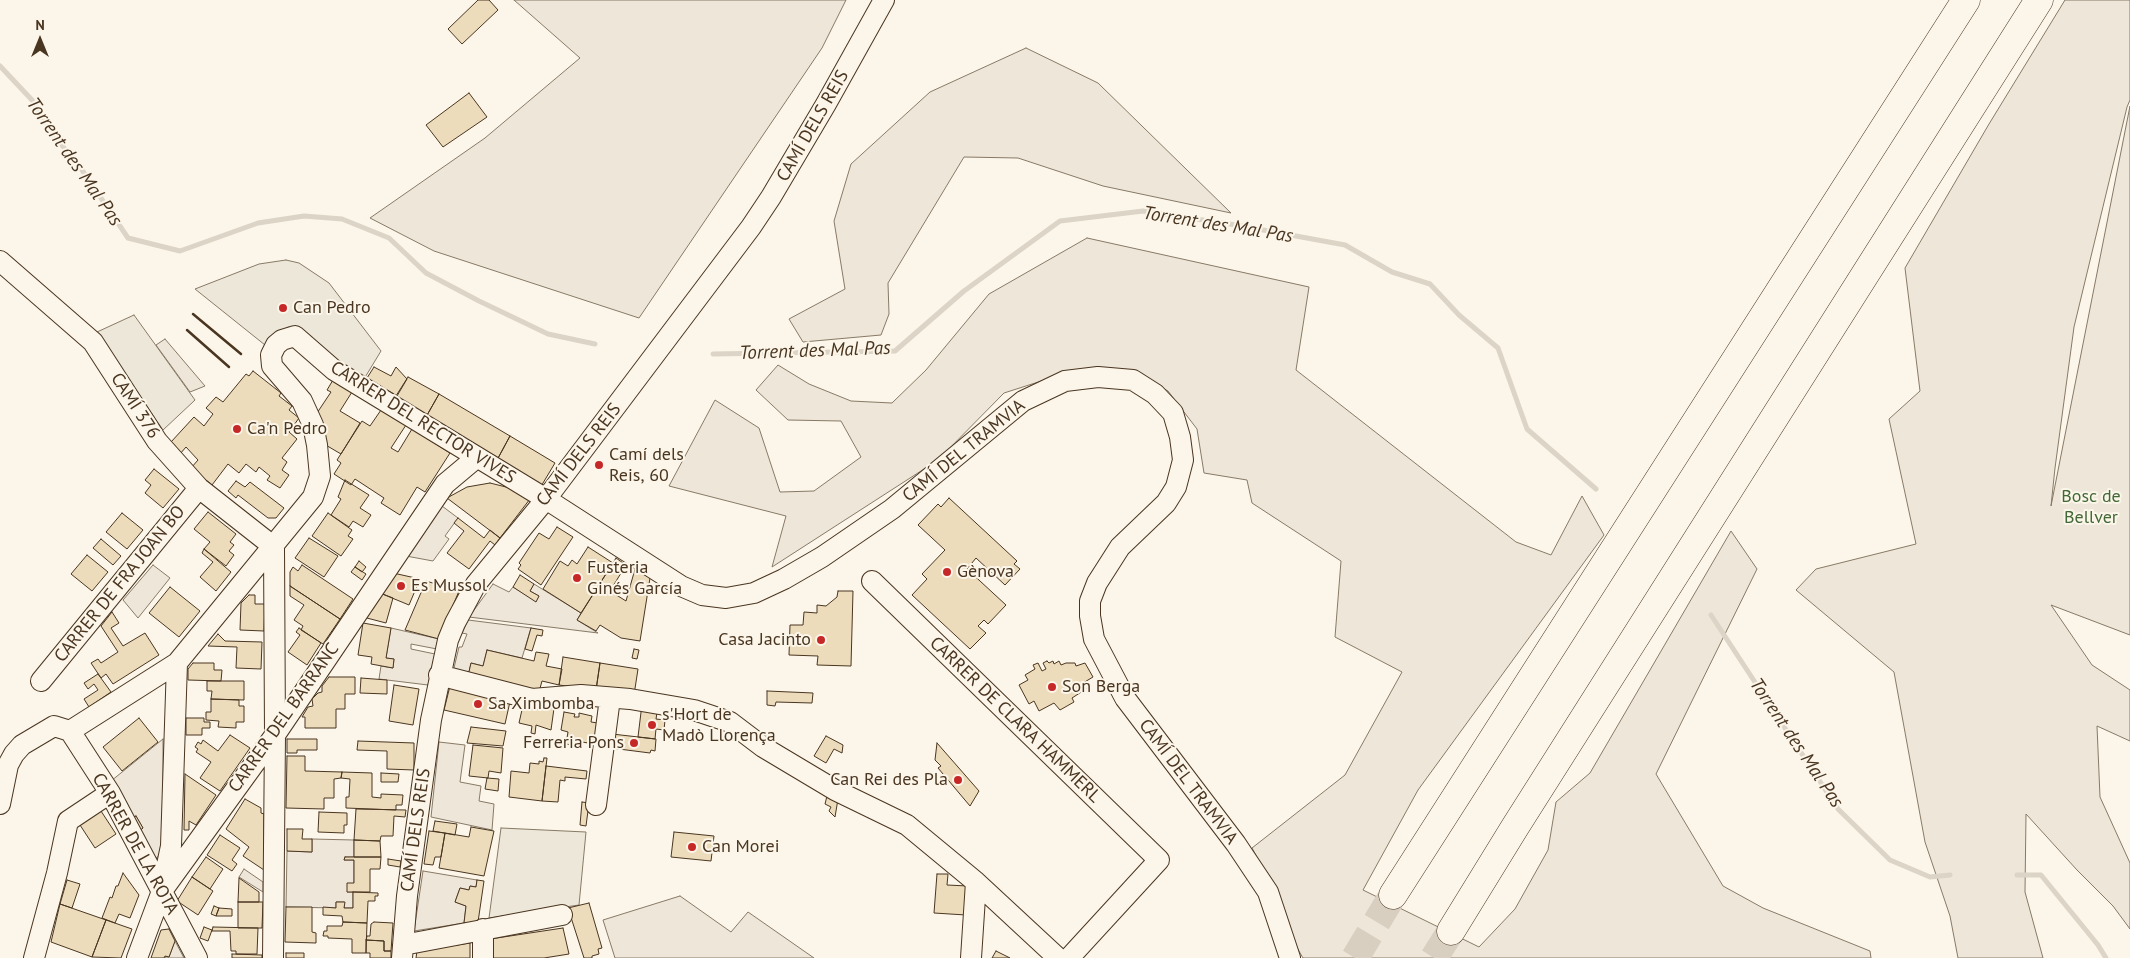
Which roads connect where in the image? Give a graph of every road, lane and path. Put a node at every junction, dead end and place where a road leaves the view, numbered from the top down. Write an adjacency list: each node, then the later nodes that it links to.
1 (884, 0): 9 (street, CAMÍ DELS REIS)
2 (1966, 0): 23 (highway)
3 (2039, 0): 26 (highway)
4 (0, 261): 8 (street, CAMÍ 376)
5 (476, 458): 6 (street, CARRER DEL BARRANC); 7 (street, CARRER DEL RECTOR VIVES); 10 (street, CARRER DEL RECTOR VIVES)
6 (445, 484): 7 (street); 17 (street, CARRER DEL BARRANC)
7 (524, 486): 9 (street, CARRER DEL RECTOR VIVES)
8 (199, 488): 10 (street, CAMÍ 376); 14 (street, CARRER DE FRA JOAN BO)
9 (546, 499): 13 (street, CAMÍ DELS REIS); 36 (street, CAMÍ DEL TRAMVIA)
10 (274, 547): 12 (street, CARRER DEL RECTOR VIVES); 17 (street)
11 (872, 581): 35 (street, CARRER DE CLARA HAMMERL)
12 (177, 664): 16 (street, CARRER DEL RECTOR VIVES); 22 (street)
13 (439, 675): 15 (street); 27 (street, CAMÍ DELS REIS)
14 (41, 681)
15 (610, 698): 20 (street); 21 (street)
16 (70, 731): 18 (street, CARRER DE LA ROTA); 19 (street)
17 (275, 734): 22 (street, CARRER DEL BARRANC); 31 (street)
18 (110, 793): 22 (street, CARRER DE LA ROTA); 28 (street)
19 (0, 804)
20 (596, 805)
21 (976, 882): 33 (street); 34 (street)
22 (162, 891): 29 (street, CARRER DEL BARRANC); 30 (street, CARRER DE LA ROTA)
23 (1393, 895)
24 (562, 915): 25 (street)
25 (483, 929): 27 (street); 32 (street)
26 (1451, 932)
27 (403, 952)
28 (34, 958)
29 (137, 958)
30 (197, 958)
31 (273, 958)
32 (483, 958)
33 (971, 958)
34 (1058, 958)
35 (1069, 958)
36 (1290, 958)

